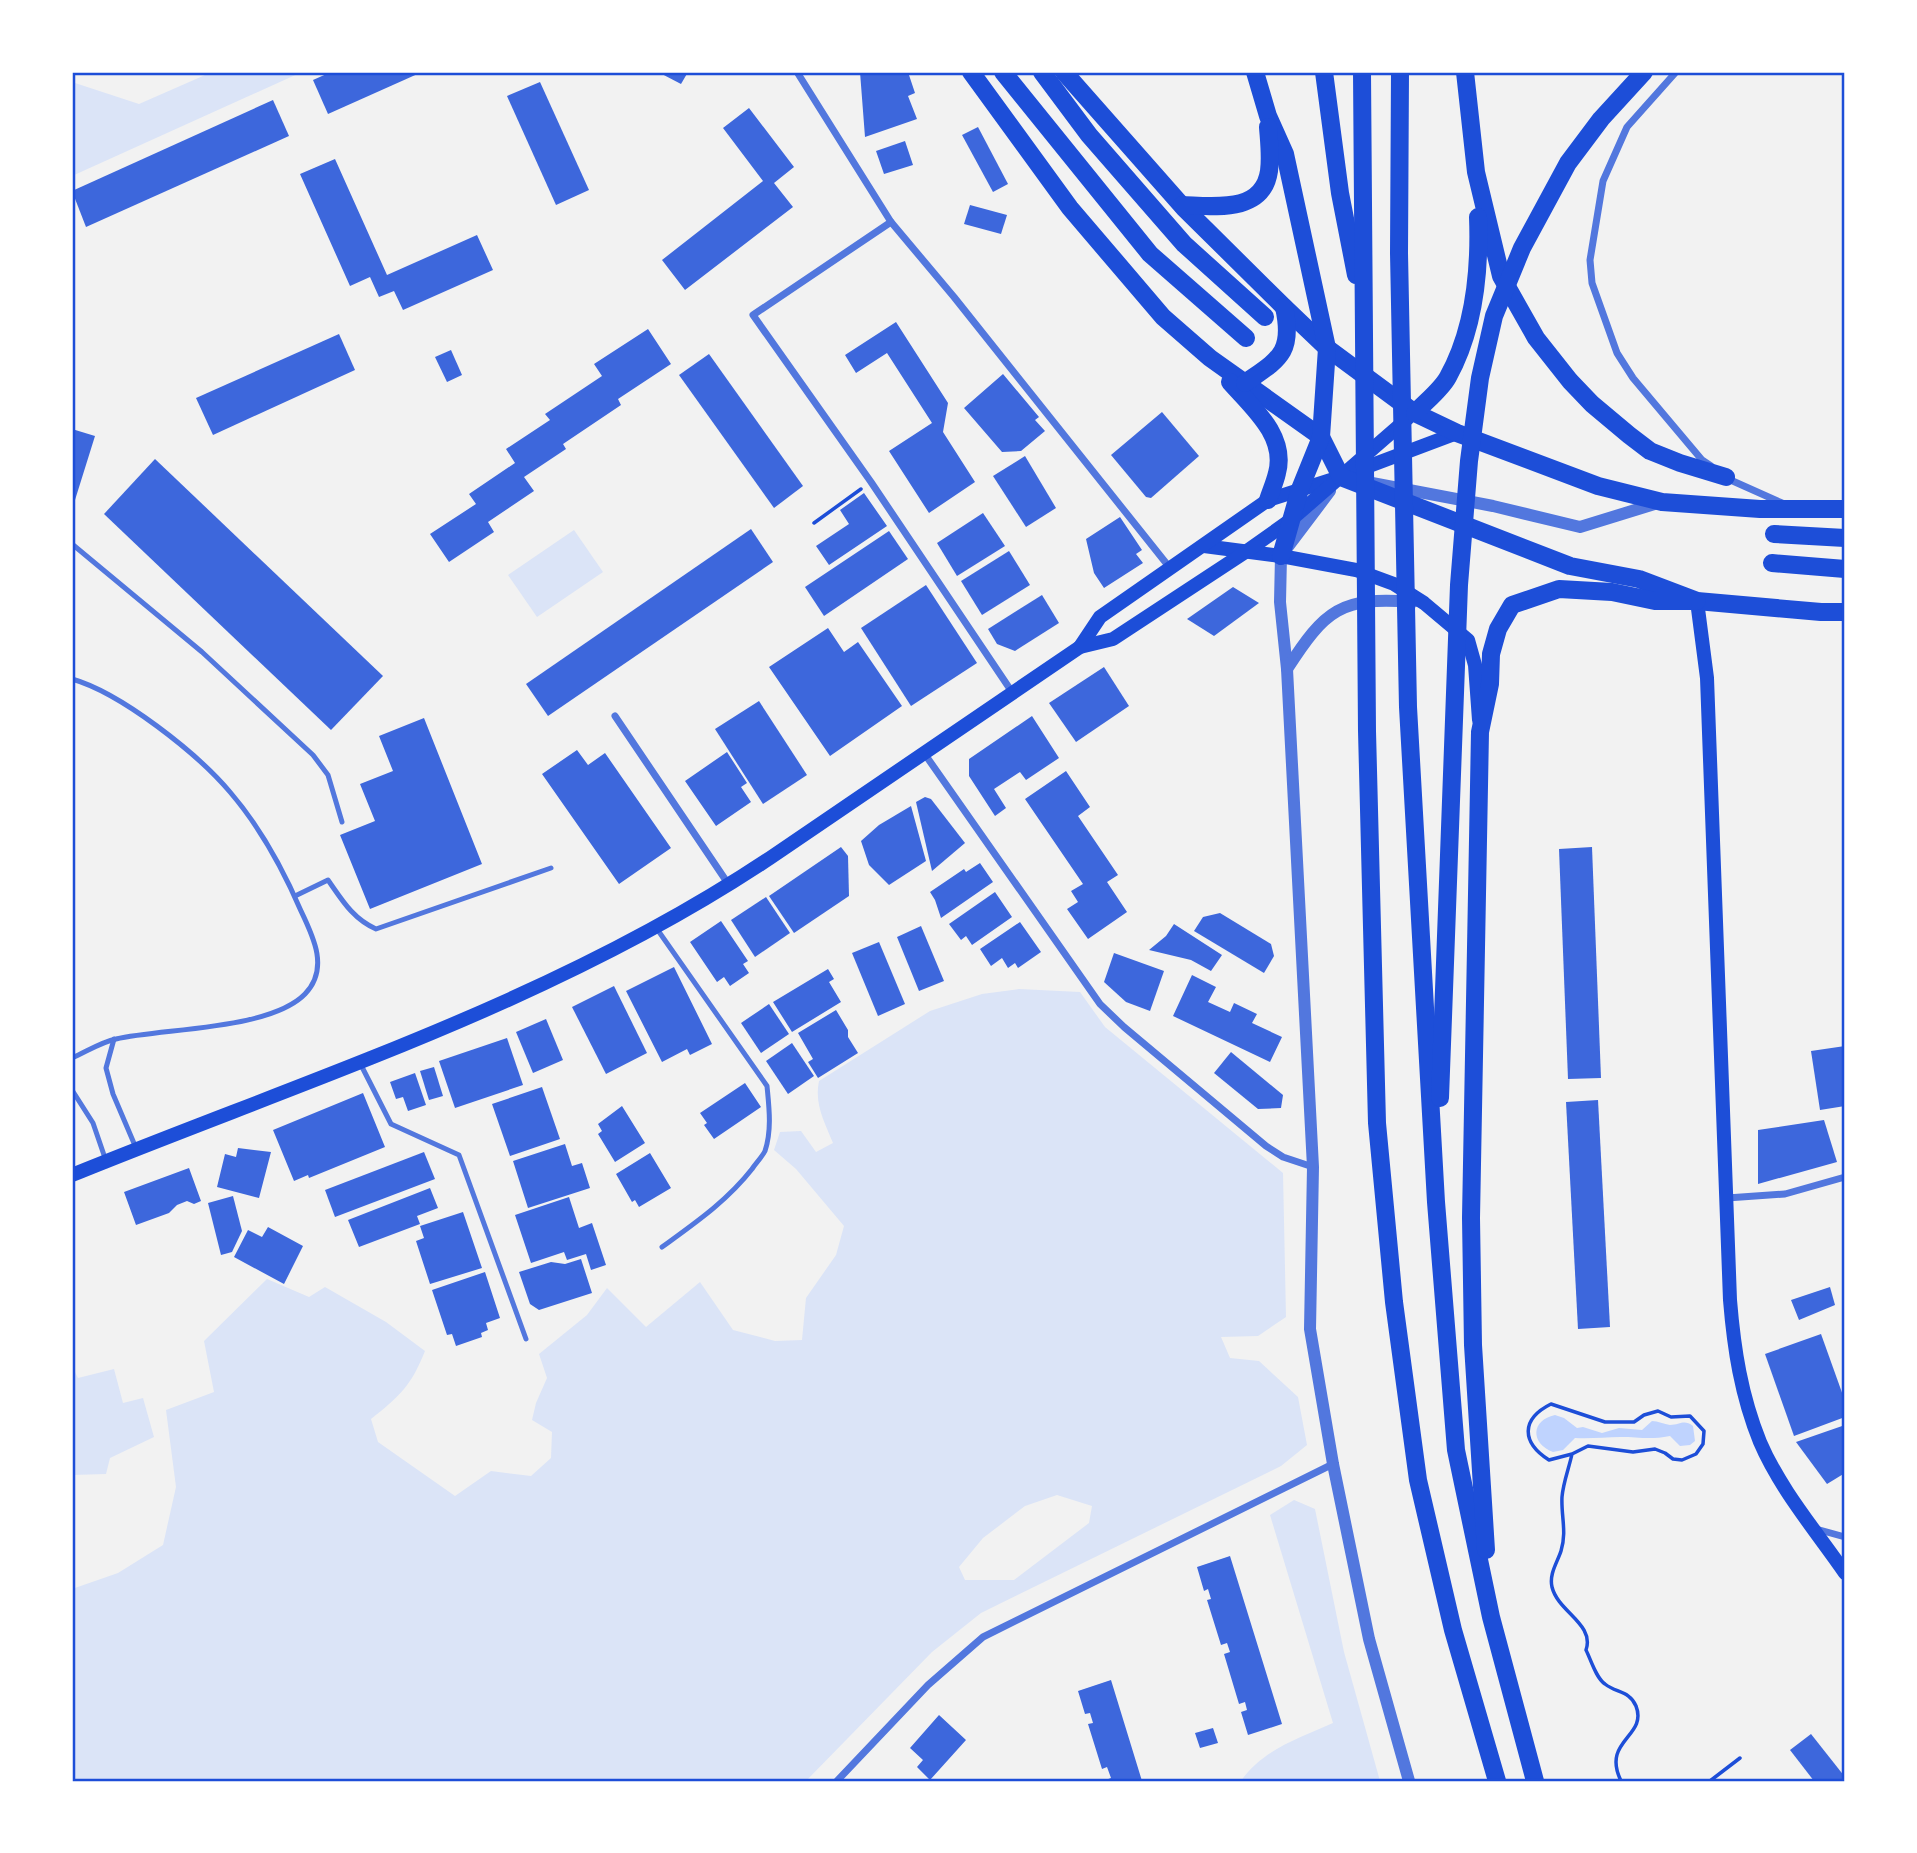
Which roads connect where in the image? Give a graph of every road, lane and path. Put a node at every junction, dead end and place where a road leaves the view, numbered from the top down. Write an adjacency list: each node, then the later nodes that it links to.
1 (797, 72): 16 (street)
2 (971, 72): 22 (main road)
3 (1003, 72): 20 (main road)
4 (1042, 72): 19 (main road)
5 (1064, 72): 15 (main road)
6 (1255, 72): 13 (main road)
7 (1324, 72): 18 (main road)
8 (1362, 72): 18 (main road)
9 (1400, 72): 71 (main road)
10 (1465, 72): 14 (main road)
11 (1644, 72): 71 (main road)
12 (1676, 72): 28 (street)
13 (1268, 116): 15 (main road); 21 (main road)
14 (1476, 172): 24 (main road); 28 (main road)
15 (1182, 205): 17 (main road)
16 (891, 222): 29 (street); 44 (street)
17 (1284, 307): 21 (main road); 23 (main road)
18 (1364, 316): 83 (main road)
19 (1265, 317)
20 (1246, 338)
21 (1327, 348): 24 (main road); 26 (main road)
22 (1210, 358): 23 (main road); 31 (main road)
23 (1245, 383): 26 (main road)
24 (1415, 413): 25 (main road); 27 (main road)
25 (1457, 433): 27 (main road); 32 (main road)
26 (1321, 437): 27 (main road); 30 (main road)
27 (1341, 477): 30 (main road); 32 (street); 35 (main road); 42 (street); 46 (main road)
28 (1726, 477): 33 (street)
29 (871, 482): 36 (path); 52 (street)
30 (1300, 489): 31 (main road); 35 (main road)
31 (1268, 500): 40 (main road)
32 (1661, 502): 33 (main road)
33 (1793, 508): 34 (main road)
34 (1845, 509)
35 (1292, 519): 41 (main road); 42 (main road)
36 (814, 523)
37 (1774, 534): 38 (main road)
38 (1845, 538)
39 (72, 544): 56 (lane)
40 (1204, 546): 41 (main road); 44 (main road)
41 (1247, 551): 42 (main road); 49 (main road)
42 (1281, 556): 47 (main road); 50 (street)
43 (1772, 564): 45 (main road)
44 (1170, 568): 49 (main road)
45 (1845, 569)
46 (1697, 601): 48 (main road); 54 (main road); 70 (main road)
47 (1424, 603): 50 (street); 54 (main road)
48 (1845, 612)
49 (1080, 647): 52 (main road)
50 (1287, 669): 67 (street)
51 (72, 679): 59 (lane)
52 (1012, 692): 55 (main road)
53 (615, 716): 58 (street)
54 (1480, 732): 79 (main road)
55 (924, 752): 58 (main road); 67 (street)
56 (342, 822)
57 (551, 868): 59 (lane)
58 (729, 886): 60 (main road)
59 (295, 896): 61 (lane)
60 (656, 928): 63 (main road); 72 (lane)
61 (114, 1039): 62 (lane); 65 (lane)
62 (72, 1058)
63 (360, 1063): 65 (main road); 73 (lane)
64 (72, 1090): 66 (lane)
65 (136, 1149): 66 (main road)
66 (106, 1161): 68 (main road)
67 (1313, 1167): 75 (street)
68 (72, 1175)
69 (1845, 1177): 70 (street)
70 (1726, 1198): 76 (main road)
71 (1436, 1202): 79 (main road)
72 (662, 1247)
73 (526, 1339)
74 (1573, 1454): 74 (path); 85 (path)
75 (1333, 1464): 81 (street); 82 (street)
76 (1814, 1528): 77 (street); 78 (main road)
77 (1845, 1537)
78 (1845, 1573)
79 (1491, 1617): 84 (main road)
80 (1740, 1758): 86 (path)
81 (837, 1781)
82 (1409, 1781)
83 (1497, 1781)
84 (1535, 1781)
85 (1621, 1781)
86 (1710, 1781)

